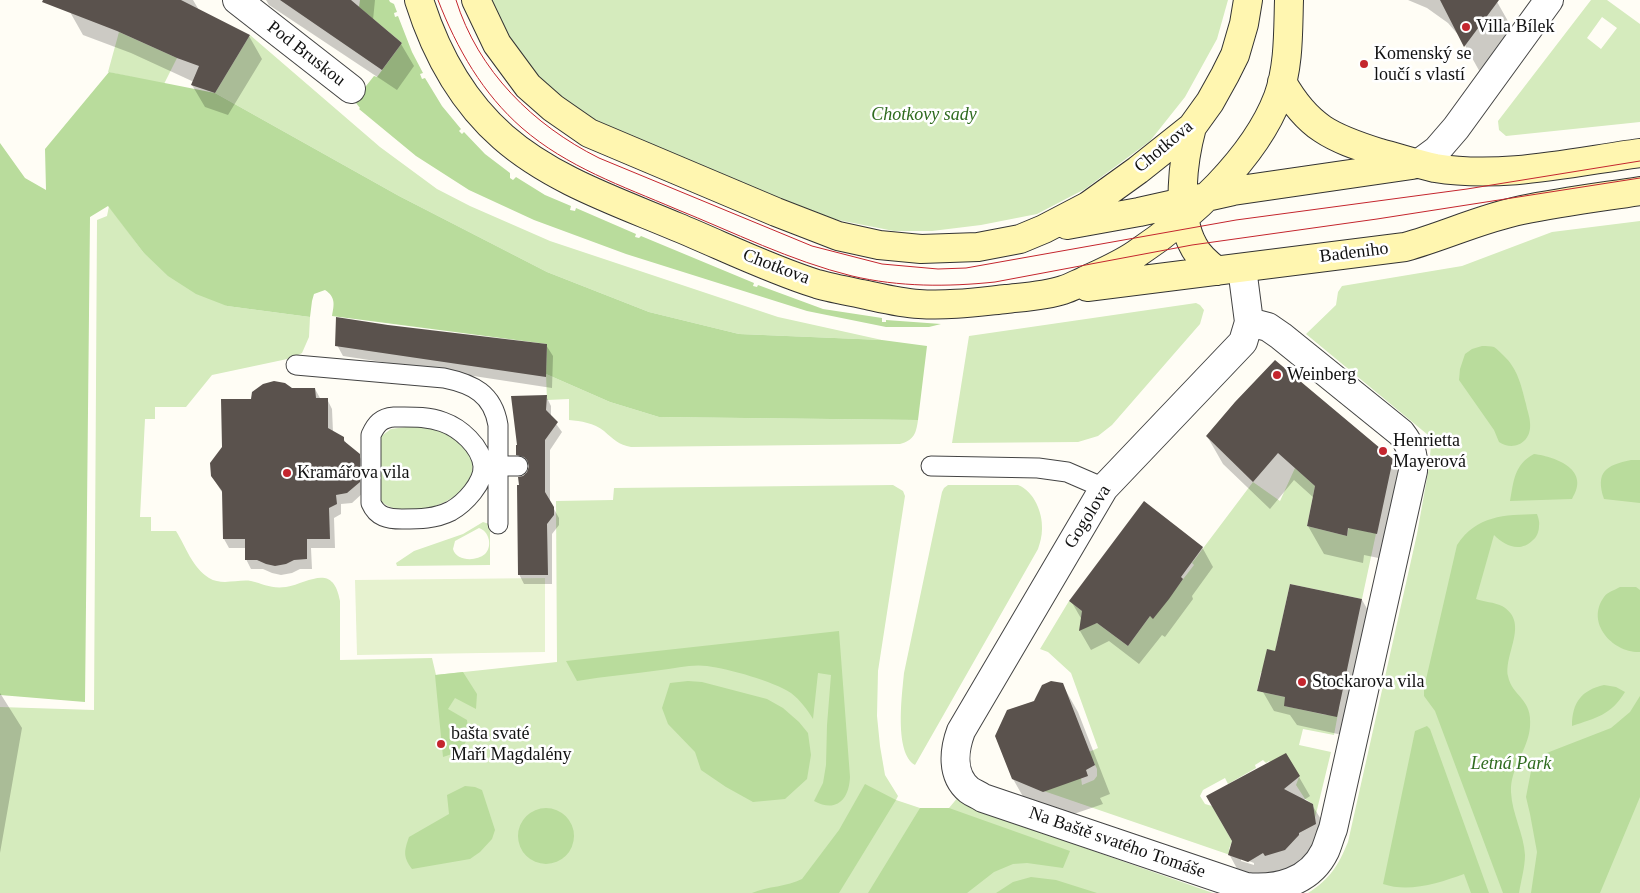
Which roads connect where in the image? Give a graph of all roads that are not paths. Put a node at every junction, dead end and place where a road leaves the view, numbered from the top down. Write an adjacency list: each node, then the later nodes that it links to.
1 (237, 0): 8 (street, Pod Bruskou)
2 (420, 0): 16 (main road, Chotkova)
3 (476, 0): 14 (main road, Chotkova)
4 (1248, 0): 9 (main road, Chotkova)
5 (1289, 0): 7 (main road, Chotkova)
6 (1549, 0): 11 (street)
7 (1282, 82): 11 (main road); 13 (main road, Chotkova)
8 (351, 89)
9 (1192, 127): 13 (main road); 14 (main road, Chotkova)
10 (1640, 153): 11 (main road)
11 (1418, 164): 13 (main road)
12 (1640, 190): 15 (main road, Badeniho)
13 (1191, 205): 14 (main road, Chotkova); 15 (main road); 16 (main road, Chotkova)
14 (1044, 229)
15 (1229, 269): 16 (main road, Badeniho); 17 (street)
16 (1063, 290)
17 (1250, 322): 22 (street, Gogolova); 24 (street, Na Baště svatého Tomáše)
18 (296, 365): 19 (lane)
19 (491, 466): 19 (lane); 20 (lane); 23 (lane)
20 (518, 466)
21 (931, 466): 22 (lane)
22 (1104, 488): 24 (street, Gogolova)
23 (498, 524)
24 (961, 731)

